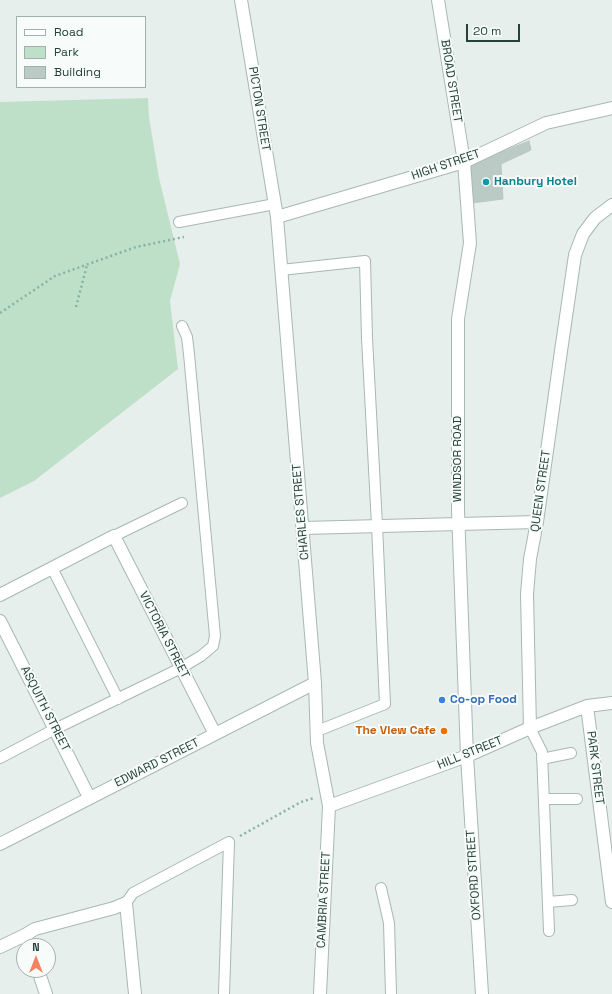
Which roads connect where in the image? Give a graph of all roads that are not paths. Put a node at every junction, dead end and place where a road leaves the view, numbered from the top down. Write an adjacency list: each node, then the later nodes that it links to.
1 (241, 0): 5 (street, PICTON STREET)
2 (438, 0): 4 (street, BROAD STREET)
3 (612, 108): 4 (street, HIGH STREET)
4 (464, 162): 7 (street, HIGH STREET); 13 (street, WINDSOR ROAD)
5 (275, 204): 7 (street, PICTON STREET); 8 (lane)
6 (612, 204): 12 (street, QUEEN STREET)
7 (277, 217): 9 (street, CHARLES STREET)
8 (179, 222)
9 (281, 270): 14 (lane); 15 (street, CHARLES STREET)
10 (182, 326): 20 (lane)
11 (182, 503): 16 (lane)
12 (537, 522): 13 (street); 25 (street, QUEEN STREET)
13 (458, 524): 14 (street); 30 (street, WINDSOR ROAD)
14 (378, 525): 15 (street); 27 (lane)
15 (303, 528): 21 (street, CHARLES STREET)
16 (114, 536): 17 (street); 20 (street, VICTORIA STREET)
17 (52, 568): 18 (street); 22 (lane)
18 (0, 595)
19 (0, 620): 26 (street, ASQUITH STREET)
20 (181, 668): 22 (lane); 28 (street, VICTORIA STREET)
21 (316, 683): 27 (street, CHARLES STREET); 28 (street, EDWARD STREET)
22 (118, 699): 26 (lane)
23 (612, 703): 24 (street, HILL STREET)
24 (587, 706): 25 (street, HILL STREET); 41 (street, PARK STREET)
25 (530, 728): 30 (street, HILL STREET); 32 (lane)
26 (55, 729): 31 (lane); 33 (street, ASQUITH STREET)
27 (317, 730): 36 (street, CHARLES STREET)
28 (214, 734): 33 (street, EDWARD STREET)
29 (572, 752): 32 (lane)
30 (467, 756): 36 (street, HILL STREET); 53 (street, OXFORD STREET)
31 (0, 758)
32 (542, 759): 34 (lane)
33 (89, 797): 37 (street, EDWARD STREET)
34 (544, 799): 35 (lane); 40 (lane)
35 (577, 799)
36 (328, 801): 51 (street, CAMBRIA STREET)
37 (0, 844)
38 (381, 888): 52 (lane)
39 (572, 900): 40 (lane)
40 (548, 902): 43 (lane)
41 (612, 902)
42 (126, 903): 44 (street); 49 (street); 50 (lane)
43 (549, 931)
44 (28, 938)
45 (16, 943): 46 (street)
46 (0, 948)
47 (41, 978): 48 (street)
48 (46, 994)
49 (135, 994)
50 (224, 994)
51 (320, 994)
52 (391, 994)
53 (482, 994)

